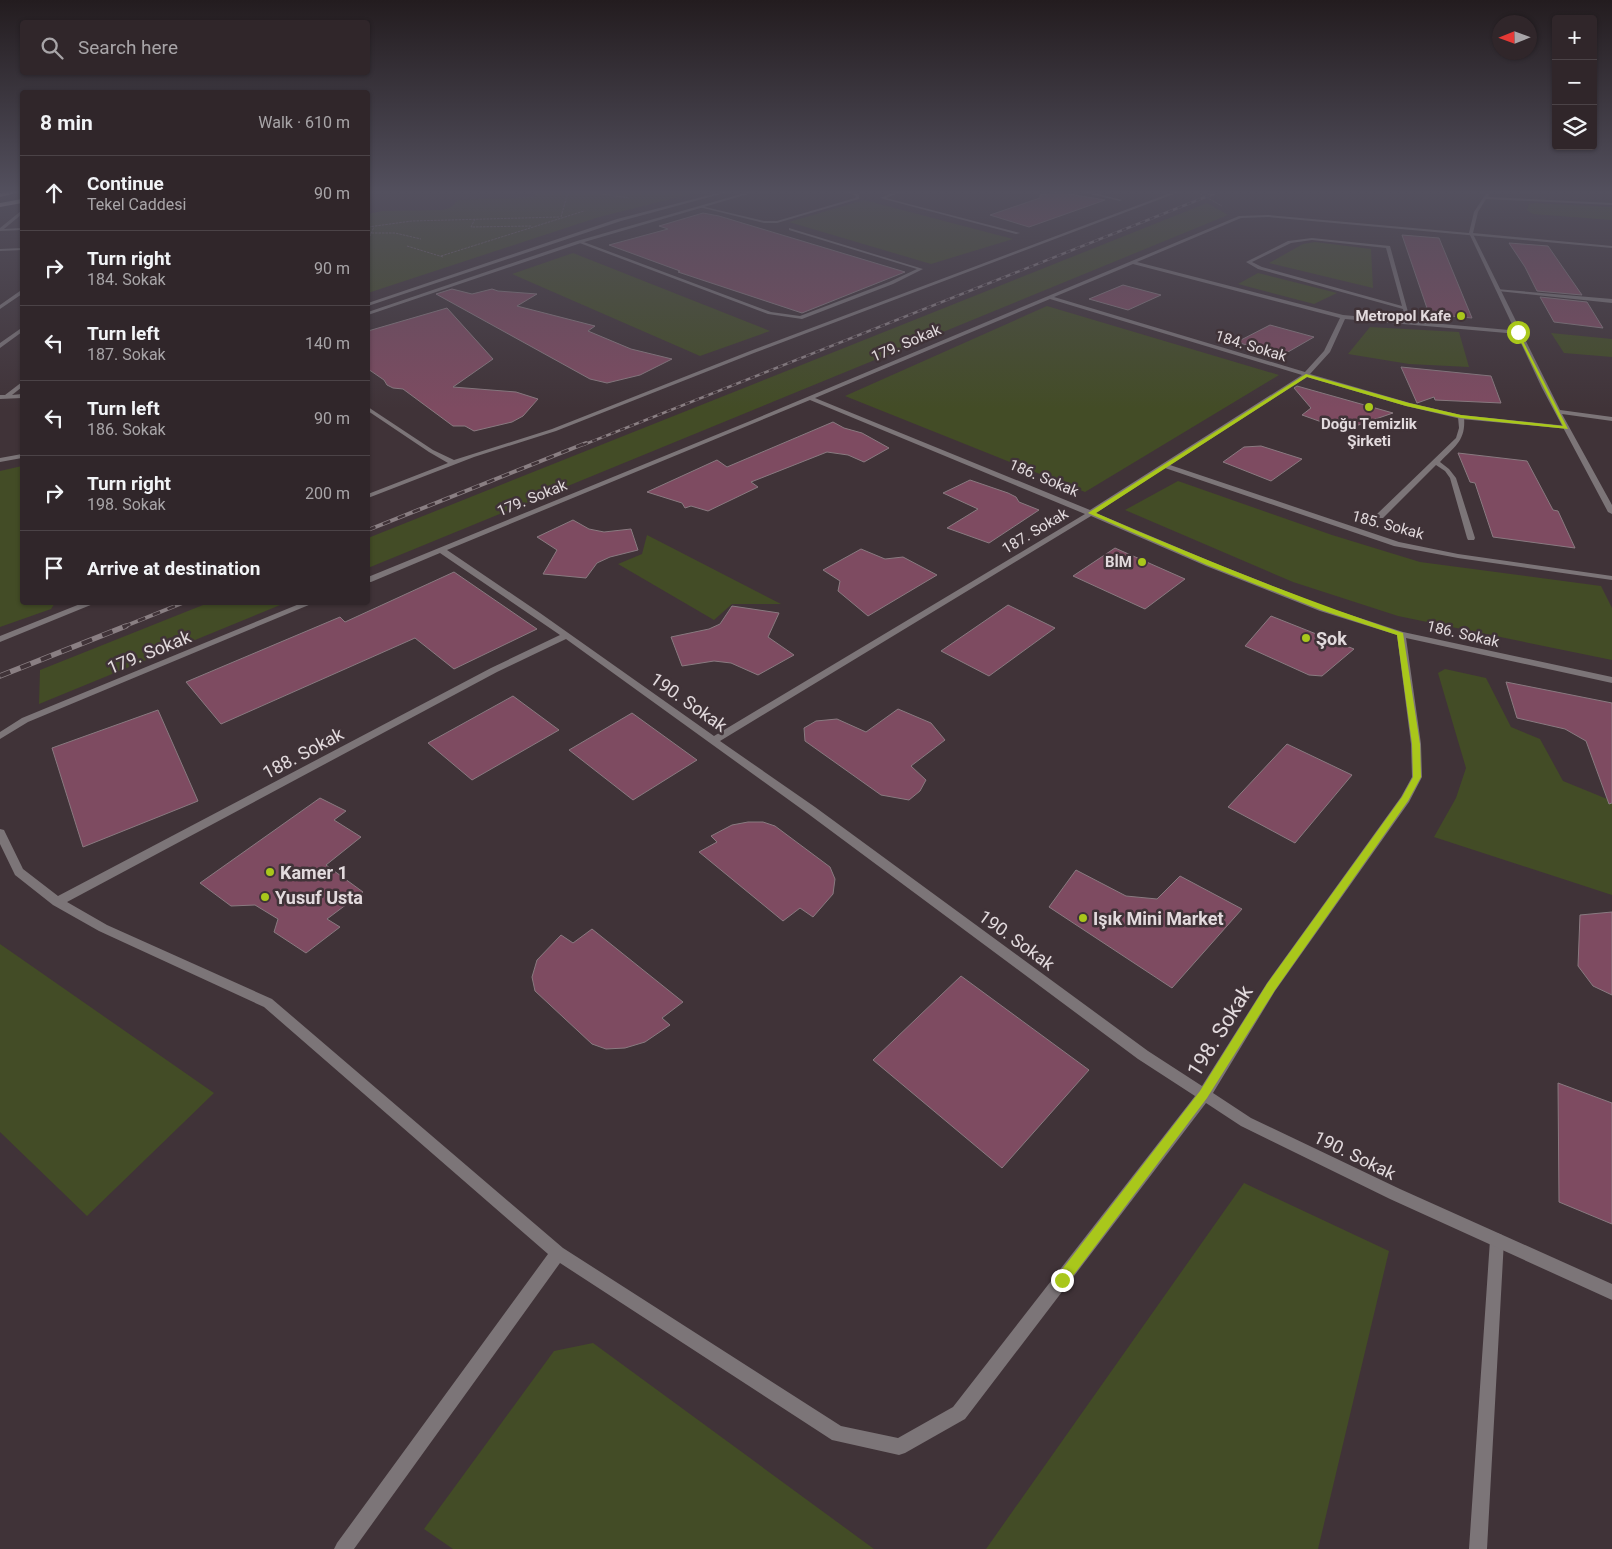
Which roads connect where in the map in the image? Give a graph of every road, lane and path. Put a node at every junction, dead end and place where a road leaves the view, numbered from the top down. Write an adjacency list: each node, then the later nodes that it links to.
1 (488, 264): 18 (street)
2 (514, 264): 21 (street)
3 (639, 264): 4 (street)
4 (906, 264)
5 (985, 264): 43 (street)
6 (1127, 264): 13 (street, 179. Sokak)
7 (1141, 264): 22 (street)
8 (1253, 264): 20 (street)
9 (1393, 264): 20 (street)
10 (1486, 264): 11 (street)
11 (1498, 290): 17 (street); 25 (street)
12 (20, 294): 14 (street)
13 (1049, 297): 30 (street, 184. Sokak); 34 (street, 179. Sokak)
14 (14, 298): 15 (street); 16 (street); 19 (street)
15 (20, 298)
16 (0, 299)
17 (1612, 301)
18 (370, 304)
19 (0, 307)
20 (1405, 308): 23 (street)
21 (370, 313)
22 (1343, 317): 23 (street); 30 (street, 187. Sokak)
23 (1409, 322): 25 (street)
24 (20, 331): 27 (street)
25 (1518, 332): 36 (street)
26 (0, 336): 27 (street)
27 (13, 336): 28 (street); 29 (street)
28 (20, 336)
29 (0, 346)
30 (1306, 375): 37 (street, 184. Sokak); 44 (street, 187. Sokak)
31 (20, 385): 32 (street)
32 (4, 396): 33 (street)
33 (20, 396)
34 (811, 398): 47 (street, 186. Sokak); 50 (street, 179. Sokak)
35 (370, 410): 43 (street)
36 (1558, 412): 38 (street); 39 (street)
37 (1461, 417): 39 (street, 184. Sokak); 42 (street)
38 (1612, 418)
39 (1566, 428): 46 (street)
40 (20, 456): 41 (street)
41 (0, 460)
42 (1436, 462): 48 (street); 49 (street)
43 (454, 463): 45 (street)
44 (1165, 466): 47 (street, 187. Sokak); 51 (street, 185. Sokak)
45 (370, 495)
46 (1612, 512)
47 (1091, 513): 55 (street, 186. Sokak); 60 (street, 187. Sokak)
48 (1380, 516)
49 (1470, 538)
50 (441, 550): 52 (street, 179. Sokak); 56 (street, 190. Sokak)
51 (1612, 578)
52 (370, 579)
53 (86, 605): 57 (street)
54 (305, 605): 59 (street, 179. Sokak)
55 (1400, 634): 58 (street, 186. Sokak); 63 (street, 198. Sokak)
56 (566, 636): 60 (street, 190. Sokak); 62 (street, 188. Sokak)
57 (0, 639)
58 (1612, 680)
59 (0, 736)
60 (713, 741): 63 (street, 190. Sokak)
61 (0, 833): 62 (street)
62 (57, 902): 65 (street)
63 (1204, 1095): 64 (street, 190. Sokak); 65 (street, 198. Sokak)
64 (1498, 1240): 66 (street, 190. Sokak); 68 (street)
65 (558, 1253): 67 (street)
66 (1612, 1292)
67 (343, 1549)
68 (1478, 1549)

